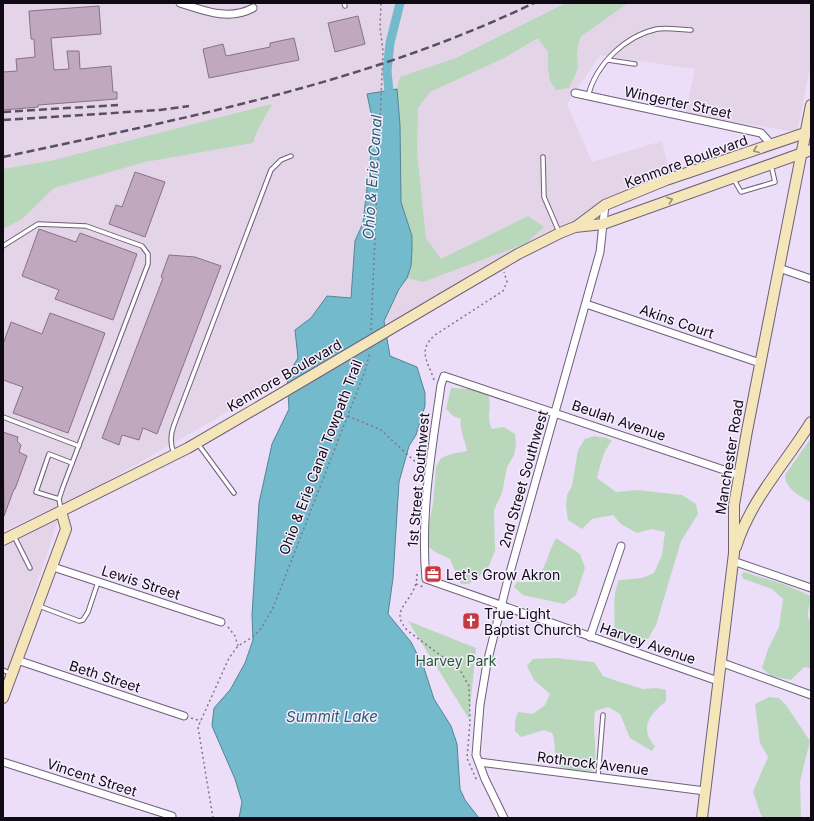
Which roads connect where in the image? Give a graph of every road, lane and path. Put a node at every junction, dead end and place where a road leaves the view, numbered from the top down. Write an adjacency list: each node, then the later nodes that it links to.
1 (180, 3): 3 (street)
2 (381, 3): 26 (path)
3 (253, 6)
4 (691, 30): 5 (lane)
5 (608, 60): 6 (lane); 8 (lane)
6 (635, 64)
7 (575, 93): 8 (street, Wingerter Street)
8 (588, 96): 11 (street, Wingerter Street)
9 (811, 105): 10 (main road, Manchester Road)
10 (808, 132): 11 (main road, Kenmore Boulevard); 12 (main road, Manchester Road)
11 (771, 144): 17 (main road, Kenmore Boulevard, one-way to 17)
12 (807, 152): 15 (main road, Kenmore Boulevard); 23 (main road, Manchester Road)
13 (291, 156): 37 (lane)
14 (543, 157): 20 (lane)
15 (770, 164): 16 (main road, Kenmore Boulevard); 16 (lane)
16 (732, 177): 18 (main road, Kenmore Boulevard, one-way to 16)
17 (605, 205): 18 (street, 2nd Street Southwest); 19 (main road, Kenmore Boulevard)
18 (604, 224): 19 (main road, Kenmore Boulevard); 25 (street, 2nd Street Southwest)
19 (575, 227): 20 (main road, Kenmore Boulevard)
20 (560, 233): 22 (main road, Kenmore Boulevard)
21 (3, 246): 36 (lane)
22 (502, 264): 30 (path); 35 (main road, Kenmore Boulevard, bridge)
23 (779, 268): 24 (street); 28 (main road, Manchester Road)
24 (811, 279)
25 (586, 304): 28 (street, Akins Court); 31 (street, 2nd Street Southwest)
26 (371, 331)
27 (370, 348): 32 (path, Ohio & Erie Canal Towpath Trail)
28 (760, 363): 40 (main road, Manchester Road)
29 (444, 376): 31 (street, Beulah Avenue); 50 (street, 1st Street Southwest)
30 (434, 379)
31 (555, 412): 40 (street, Beulah Avenue); 54 (street, 2nd Street Southwest)
32 (348, 416): 39 (path); 58 (path, Ohio & Erie Canal Towpath Trail)
33 (3, 417): 36 (lane)
34 (810, 423): 47 (main road)
35 (197, 443): 37 (main road, Kenmore Boulevard); 41 (lane)
36 (79, 446): 38 (lane)
37 (174, 455): 43 (main road, Kenmore Boulevard)
38 (72, 463): 42 (lane); 42 (lane)
39 (424, 470)
40 (739, 475): 47 (main road, Manchester Road)
41 (234, 493)
42 (59, 499): 43 (lane)
43 (61, 511): 44 (main road, Kenmore Boulevard); 48 (main road)
44 (13, 535): 45 (main road, Kenmore Boulevard); 49 (lane)
45 (3, 540)
46 (621, 546): 57 (street)
47 (734, 557): 52 (street); 61 (main road, Manchester Road)
48 (53, 567): 51 (street, Lewis Street); 55 (main road)
49 (30, 568)
50 (434, 581): 54 (street, Harvey Avenue)
51 (98, 582): 55 (lane); 56 (street, Lewis Street)
52 (811, 588)
53 (414, 589): 59 (path)
54 (501, 605): 57 (street, Harvey Avenue); 70 (street, 2nd Street Southwest)
55 (38, 606): 60 (main road)
56 (221, 622): 58 (path)
57 (590, 637): 63 (street, Harvey Avenue)
58 (238, 646): 68 (path, Ohio & Erie Canal Towpath Trail)
59 (443, 658)
60 (17, 660): 62 (main road); 67 (street, Beth Street)
61 (720, 662): 63 (main road, Manchester Road); 64 (street)
62 (8, 672): 65 (main road)
63 (718, 681): 72 (main road, Manchester Road)
64 (811, 694)
65 (3, 698)
66 (603, 715): 71 (lane)
67 (184, 716): 68 (path)
68 (201, 721): 74 (path, Ohio & Erie Canal Towpath Trail)
69 (3, 762): 73 (street, Vincent Street)
70 (479, 762): 71 (street, Rothrock Avenue); 75 (street, 2nd Street Southwest)
71 (598, 777): 72 (street, Rothrock Avenue)
72 (705, 791): 76 (main road, Manchester Road)
73 (172, 816)
74 (213, 818)
75 (504, 818)
76 (702, 818)

